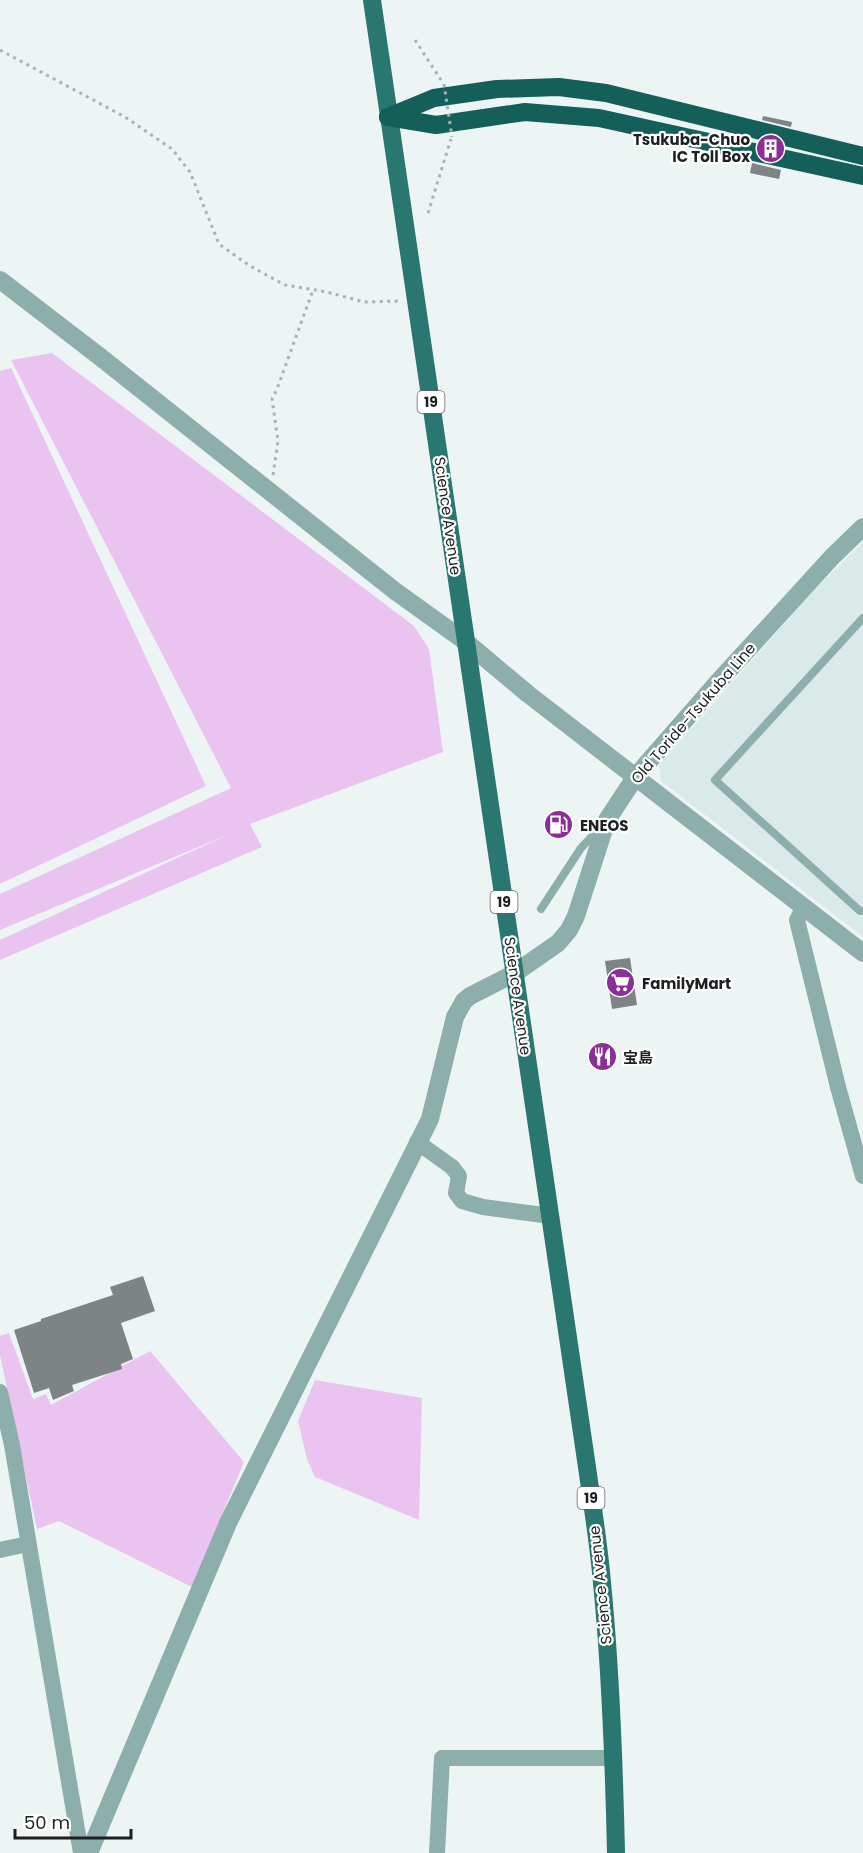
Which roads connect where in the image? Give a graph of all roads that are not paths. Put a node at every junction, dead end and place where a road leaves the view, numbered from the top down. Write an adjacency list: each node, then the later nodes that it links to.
1 (372, 0): 2 (main road, Science Avenue / 19)
2 (388, 117): 3 (highway); 4 (highway); 8 (main road, Science Avenue / 19)
3 (863, 156)
4 (863, 176)
5 (0, 280): 8 (street)
6 (863, 528): 9 (street, Old Toride-Tsukuba Line)
7 (863, 618): 13 (lane)
8 (465, 642): 9 (street); 15 (main road, Science Avenue / 19)
9 (636, 776): 10 (street, Old Toride-Tsukuba Line); 11 (street)
10 (607, 820): 12 (lane); 15 (street, Old Toride-Tsukuba Line)
11 (804, 907): 14 (street); 17 (street)
12 (541, 909)
13 (863, 911)
14 (863, 953)
15 (515, 973): 16 (street, Old Toride-Tsukuba Line); 18 (main road, Science Avenue / 19)
16 (417, 1142): 18 (street); 24 (street, Old Toride-Tsukuba Line)
17 (863, 1176)
18 (551, 1216): 22 (main road, Science Avenue / 19)
19 (0, 1392): 20 (street)
20 (28, 1544): 21 (street); 23 (street)
21 (0, 1550)
22 (614, 1758): 25 (street); 26 (main road, Science Avenue / 19)
23 (81, 1853)
24 (89, 1853)
25 (436, 1853)
26 (616, 1853)

